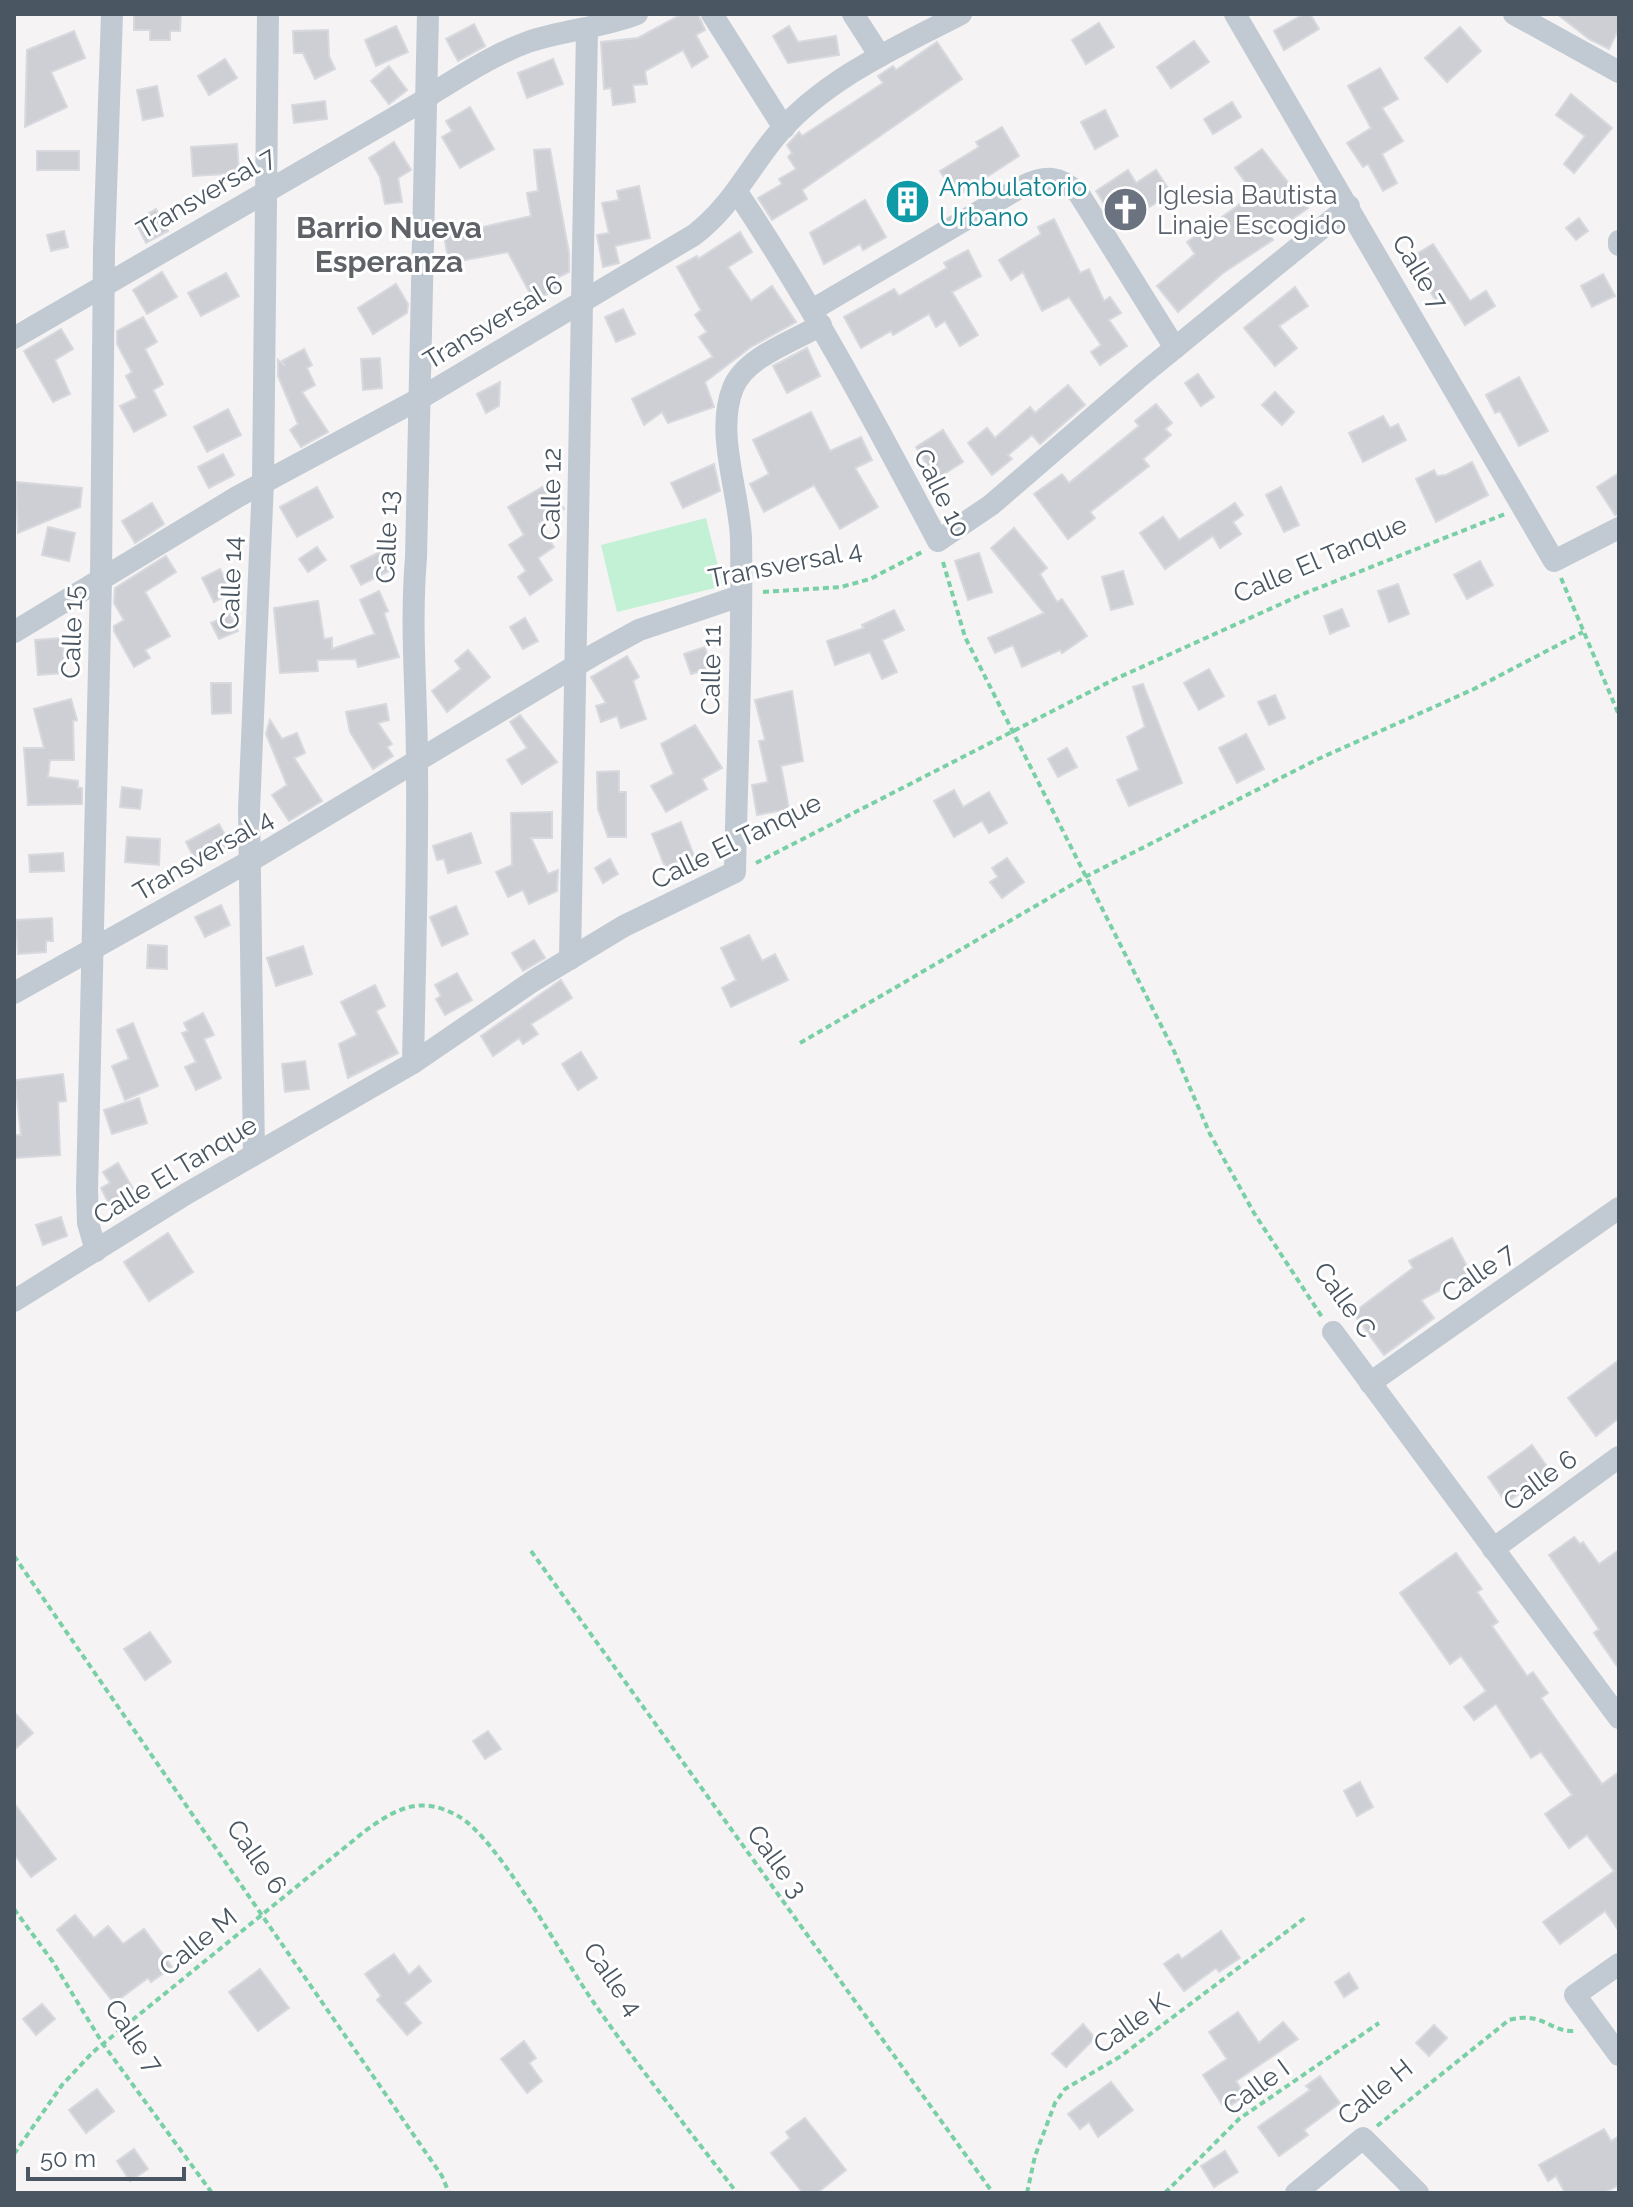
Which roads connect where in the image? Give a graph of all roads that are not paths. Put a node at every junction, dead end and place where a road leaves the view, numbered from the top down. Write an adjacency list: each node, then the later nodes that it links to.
1 (112, 14): 18 (street, Calle 15)
2 (268, 14): 15 (street, Calle 14)
3 (428, 14): 13 (street, Calle 13)
4 (637, 14): 10 (street, Transversal 7)
5 (712, 14): 14 (street)
6 (853, 14): 11 (street)
7 (961, 14): 11 (street, Transversal 6)
8 (1235, 14): 17 (street, Calle 7)
9 (1514, 14): 12 (street)
10 (587, 30): 13 (street, Transversal 7); 19 (street, Calle 12)
11 (880, 56): 14 (street, Transversal 6)
12 (1618, 70)
13 (428, 97): 15 (street, Transversal 7); 23 (street, Calle 13)
14 (784, 128): 16 (street, Transversal 6)
15 (267, 190): 18 (street, Transversal 7); 24 (street, Calle 14)
16 (737, 192): 19 (street, Transversal 6); 20 (street, Calle 10)
17 (1349, 206): 22 (street); 25 (street, Calle 7)
18 (104, 284): 21 (street, Transversal 7); 26 (street, Calle 15)
19 (582, 301): 23 (street, Transversal 6); 29 (street, Calle 12)
20 (816, 318): 22 (street, Calle 11); 22 (street, Calle 10); 27 (street, Calle 11)
21 (14, 338)
22 (1175, 348)
23 (419, 399): 24 (street, Transversal 6); 30 (street, Calle 13)
24 (263, 482): 26 (street, Transversal 6); 31 (street, Calle 14)
25 (1619, 528)
26 (101, 579): 28 (street, Transversal 6); 33 (street, Calle 15)
27 (740, 596): 29 (street, Transversal 4); 32 (street, Calle 11)
28 (14, 632)
29 (573, 667): 30 (street, Transversal 4); 34 (street, Calle 12)
30 (417, 761): 31 (street, Transversal 4); 36 (street, Calle 13)
31 (250, 861): 33 (street, Transversal 4); 37 (street, Calle 14)
32 (735, 872): 34 (street, Calle El Tanque)
33 (92, 952): 35 (street, Transversal 4); 39 (street, Calle 15)
34 (570, 959): 36 (street, Calle El Tanque)
35 (14, 993)
36 (413, 1063): 37 (street, Calle El Tanque)
37 (254, 1154): 39 (street, Calle El Tanque)
38 (1619, 1208): 42 (street, Calle 7)
39 (96, 1251): 40 (street, Calle El Tanque)
40 (14, 1301)
41 (1333, 1332): 42 (street, Calle C)
42 (1370, 1383): 44 (street, Calle C)
43 (1619, 1457): 44 (street, Calle 6)
44 (1493, 1549): 45 (street, Calle C)
45 (1618, 1715)
46 (1619, 1964): 47 (street)
47 (1619, 2055)
48 (1296, 2193): 49 (street, Calle H)
49 (1418, 2193)

